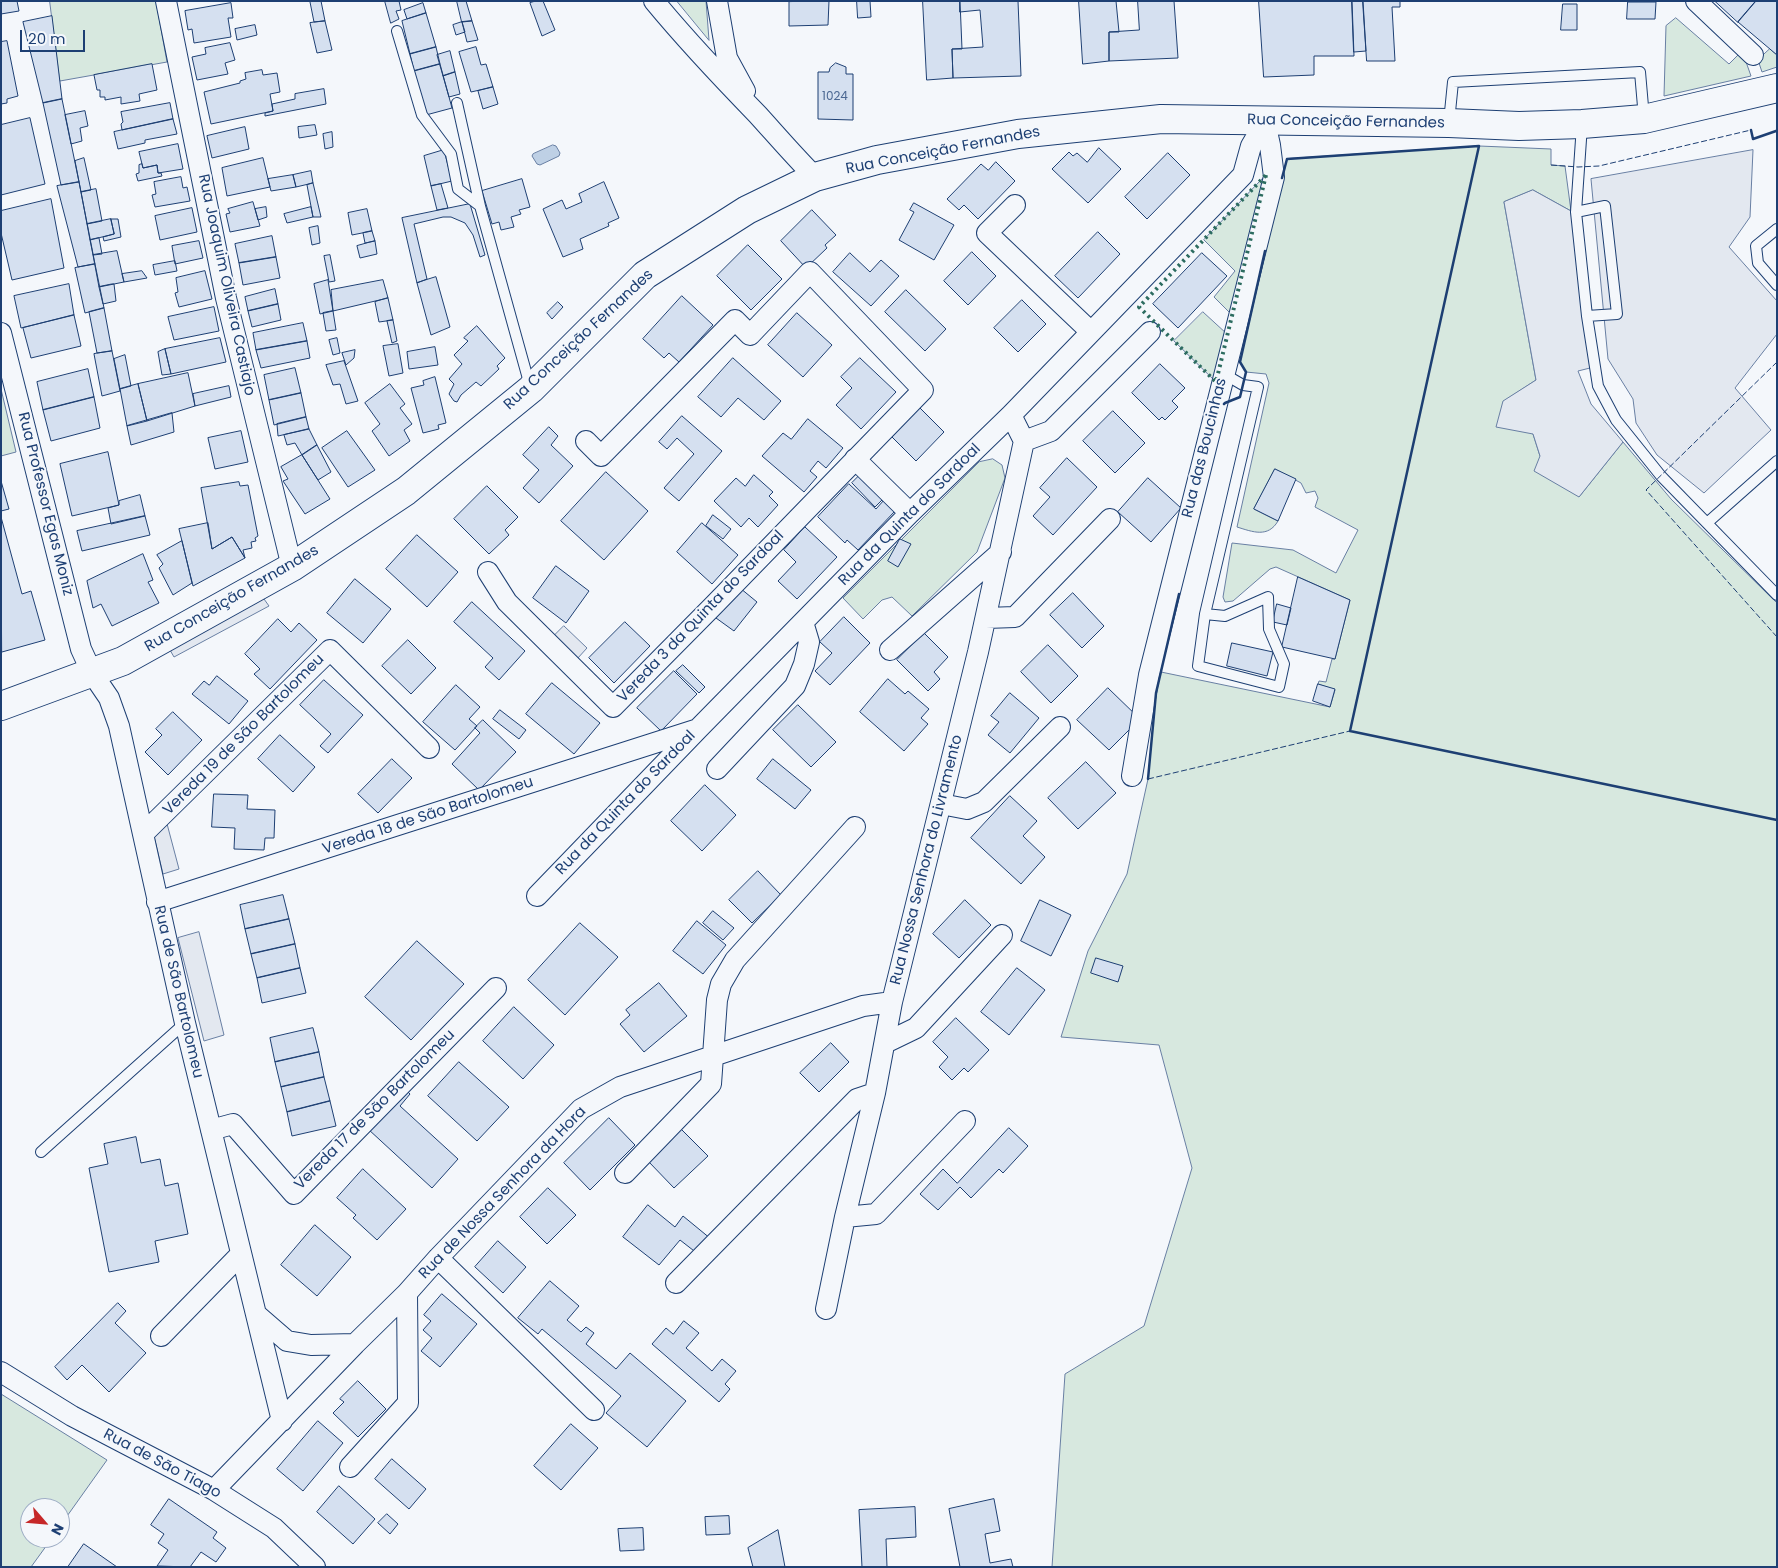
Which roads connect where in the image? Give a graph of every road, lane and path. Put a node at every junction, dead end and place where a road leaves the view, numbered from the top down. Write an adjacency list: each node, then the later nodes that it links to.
1 (166, 1): 35 (street, Rua Joaquim Oliveira Castiajo)
2 (654, 1): 9 (street)
3 (717, 1): 9 (street)
4 (1696, 1): 6 (street)
5 (397, 31): 15 (lane)
6 (1753, 56)
7 (1777, 88): 10 (main road, Rua Conceição Fernandes)
8 (457, 103): 15 (lane)
9 (760, 117): 14 (street)
10 (1644, 119): 12 (lane); 13 (main road, Rua Conceição Fernandes)
11 (1265, 122): 12 (main road, Rua Conceição Fernandes); 14 (main road, Rua Conceição Fernandes); 21 (street, Rua da Quinta do Sardoal); 24 (street, Rua das Boucinhas)
12 (1449, 123): 13 (main road, Rua Conceição Fernandes)
13 (1582, 124): 17 (lane)
14 (815, 177): 25 (main road, Rua Conceição Fernandes)
15 (480, 206): 25 (lane)
16 (1015, 206): 21 (street)
17 (1576, 212): 20 (lane); 20 (lane)
18 (1777, 229): 19 (lane)
19 (1777, 285)
20 (1587, 316): 33 (lane)
21 (1090, 331): 26 (street, Rua da Quinta do Sardoal)
22 (1150, 332): 28 (street)
23 (1, 333): 42 (street, Rua Professor Egas Moniz)
24 (1224, 374): 38 (lane); 48 (street, Rua das Boucinhas)
25 (531, 389): 35 (main road, Rua Conceição Fernandes)
26 (1010, 415): 28 (street); 31 (street, Rua da Quinta do Sardoal)
27 (586, 441): 29 (street)
28 (1024, 441): 34 (street, Rua Nossa Senhora do Livramento)
29 (855, 460): 31 (street); 36 (street, Vereda 3 da Quinta do Sardoal)
30 (1777, 461): 33 (lane)
31 (910, 513): 40 (street, Rua da Quinta do Sardoal)
32 (1110, 519): 39 (street)
33 (1707, 523): 37 (lane)
34 (1001, 552): 39 (street, Rua Nossa Senhora do Livramento); 41 (street)
35 (292, 567): 42 (main road, Rua Conceição Fernandes)
36 (488, 572)
37 (1777, 595)
38 (1205, 614): 38 (lane)
39 (986, 618): 49 (street, Rua Nossa Senhora do Livramento)
40 (803, 622): 45 (street, Rua da Quinta do Sardoal); 47 (street)
41 (890, 650)
42 (92, 673): 43 (main road, Rua Conceição Fernandes); 51 (street, Rua de São Bartolomeu)
43 (1, 706)
44 (1060, 727): 49 (street)
45 (698, 729): 52 (street, Rua da Quinta do Sardoal); 53 (street, Vereda 18 de São Bartolomeu)
46 (428, 748): 51 (street, Vereda 19 de São Bartolomeu)
47 (717, 769)
48 (1132, 776)
49 (941, 804): 56 (street, Rua Nossa Senhora do Livramento)
50 (855, 827): 59 (street)
51 (144, 834): 53 (street, Rua de São Bartolomeu)
52 (537, 896)
53 (157, 902): 57 (street, Rua de São Bartolomeu)
54 (1002, 935): 58 (street)
55 (496, 988): 62 (street, Vereda 17 de São Bartolomeu)
56 (892, 1002): 58 (street, Rua Nossa Senhora do Livramento); 59 (street, Rua de Nossa Senhora da Hora)
57 (185, 1023): 62 (street, Rua de São Bartolomeu); 63 (lane)
58 (885, 1043): 60 (street, Rua Nossa Senhora do Livramento)
59 (712, 1057): 64 (street); 67 (street, Rua de Nossa Senhora da Hora)
60 (876, 1093): 65 (street, Rua Nossa Senhora do Livramento); 68 (street)
61 (965, 1121): 65 (street)
62 (211, 1130): 66 (street, Rua de São Bartolomeu)
63 (41, 1152)
64 (625, 1173)
65 (845, 1217): 70 (street, Rua Nossa Senhora do Livramento)
66 (240, 1255): 71 (street, Rua de São Bartolomeu); 72 (street)
67 (438, 1258): 69 (street, Rua de Nossa Senhora da Hora); 75 (street)
68 (676, 1284)
69 (407, 1293): 73 (street, Rua de Nossa Senhora da Hora); 77 (street)
70 (826, 1308)
71 (257, 1315): 73 (street); 76 (street, Rua de São Bartolomeu)
72 (160, 1336)
73 (355, 1344): 76 (street, Rua de Nossa Senhora da Hora)
74 (1, 1372): 78 (street, Rua de São Tiago)
75 (594, 1410)
76 (282, 1421): 78 (street, Rua de Nossa Senhora da Hora)
77 (350, 1467)
78 (214, 1490): 79 (street, Rua de São Tiago)
79 (315, 1567)

